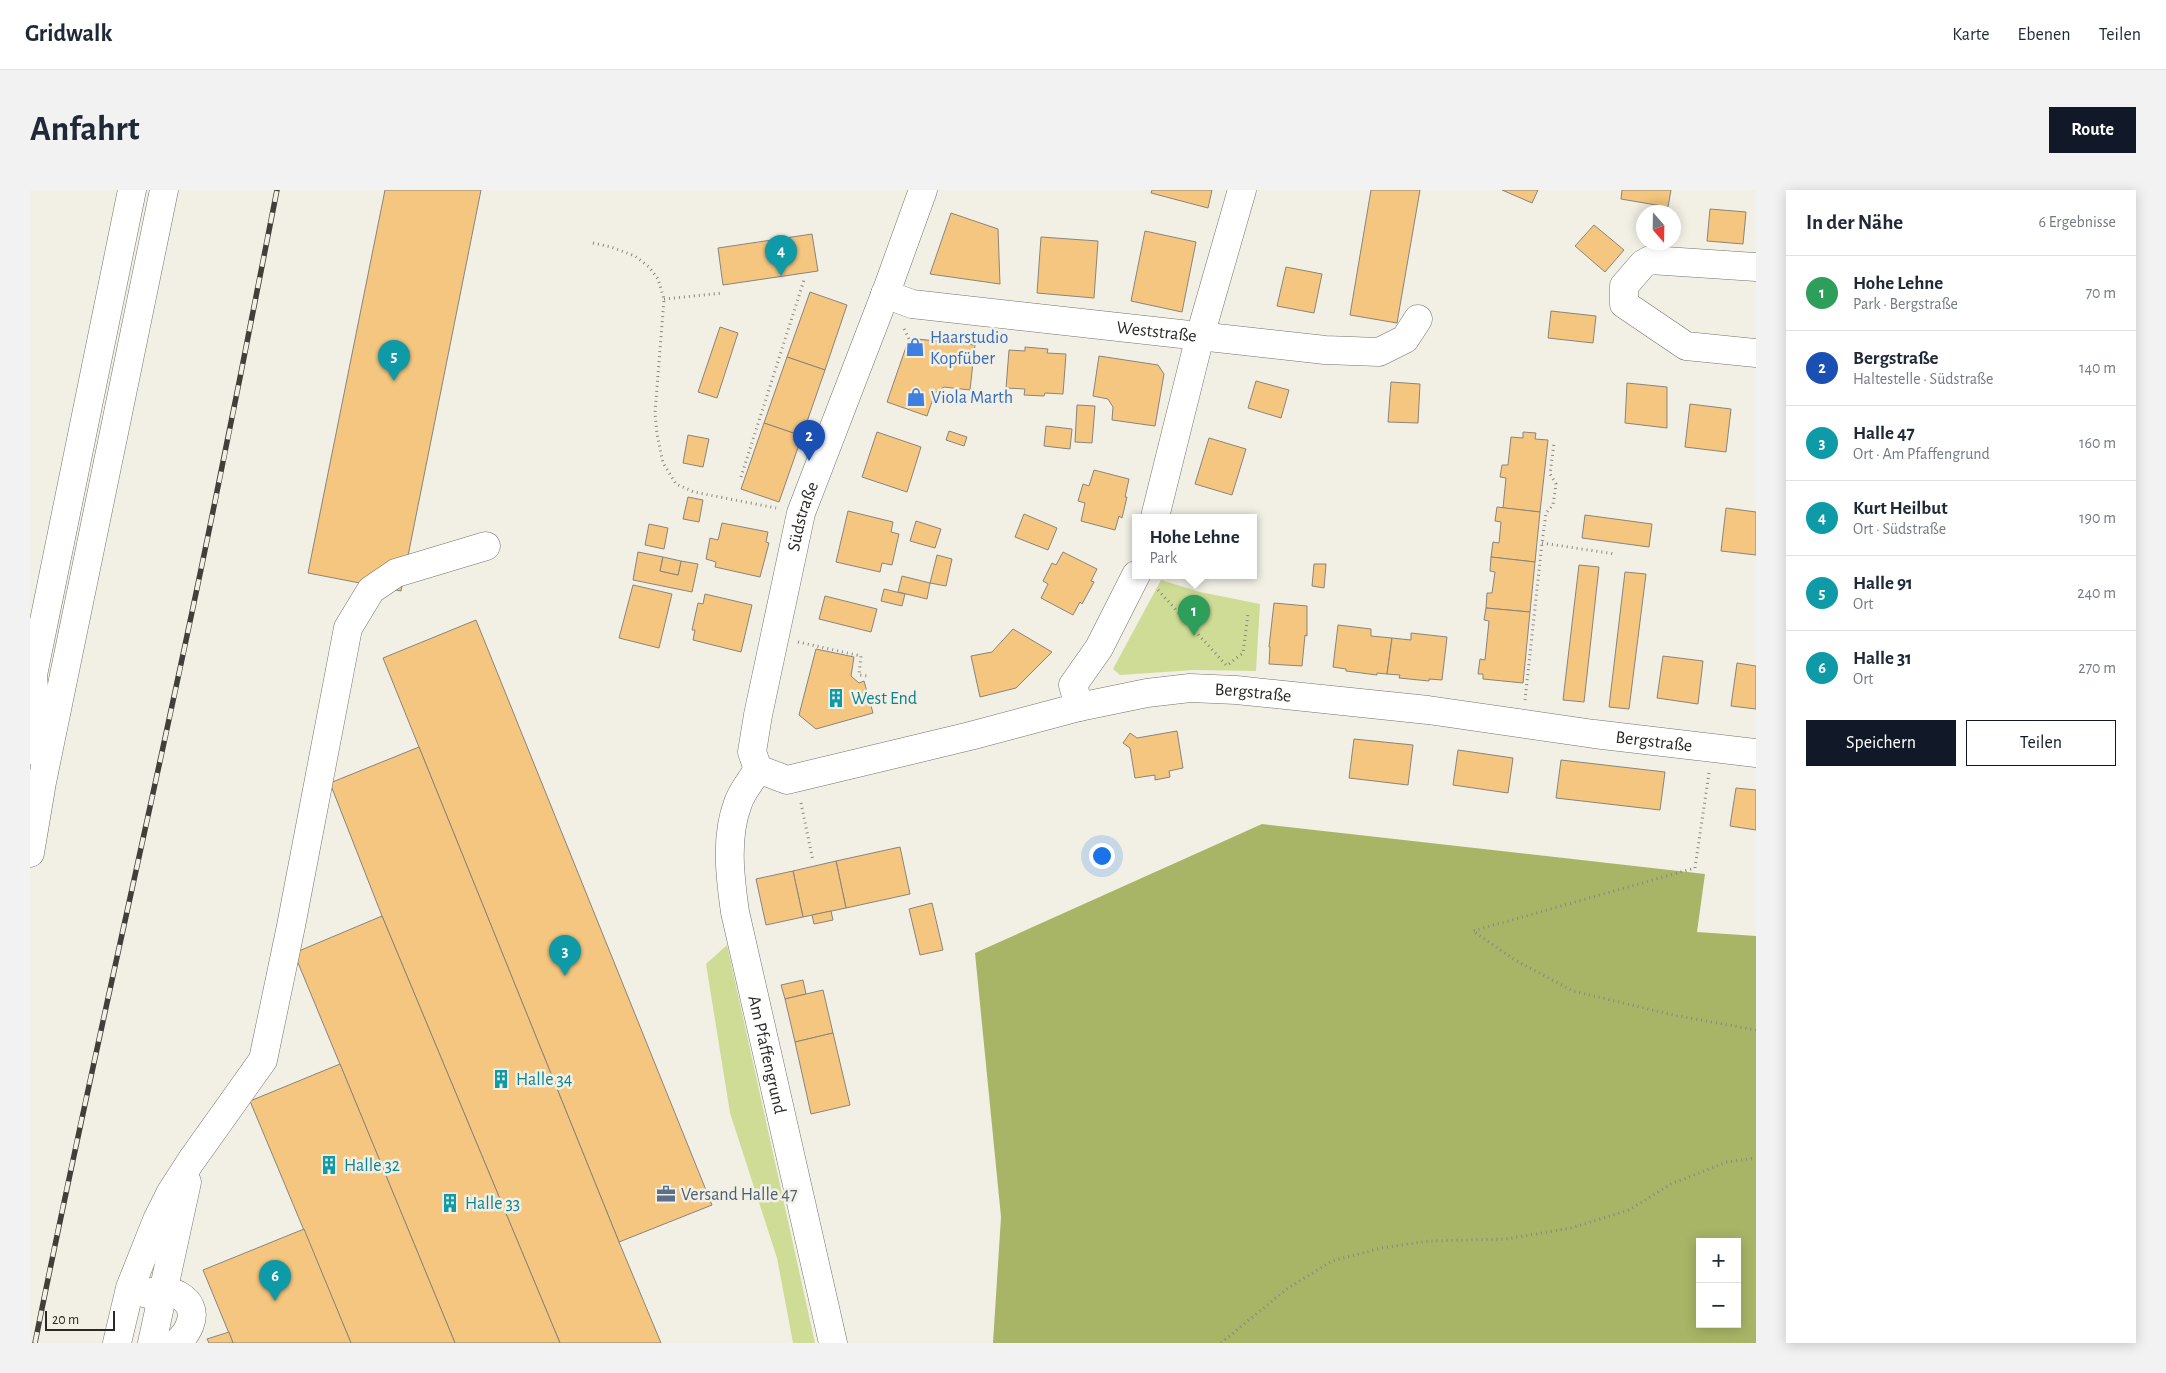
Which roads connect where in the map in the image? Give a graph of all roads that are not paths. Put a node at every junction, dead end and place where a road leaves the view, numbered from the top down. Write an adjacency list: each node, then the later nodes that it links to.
1 (132, 190): 16 (street)
2 (164, 190): 16 (street)
3 (923, 190): 6 (street, Südstraße)
4 (1242, 190): 8 (street)
5 (1756, 267): 9 (street)
6 (885, 294): 8 (street, Weststraße); 15 (street, Südstraße)
7 (1418, 319): 8 (street, Weststraße)
8 (1200, 336): 10 (street)
9 (1756, 353)
10 (1156, 514)
11 (486, 546): 18 (street)
12 (1146, 582): 13 (street)
13 (1079, 707): 14 (street, Bergstraße); 15 (street, Bergstraße)
14 (1756, 753)
15 (758, 769): 24 (street, Am Pfaffengrund)
16 (42, 782): 17 (street)
17 (30, 853)
18 (191, 1161): 19 (street); 20 (street)
19 (164, 1290): 20 (street); 22 (street); 23 (street)
20 (124, 1316): 21 (street)
21 (117, 1343)
22 (152, 1343)
23 (177, 1343)
24 (833, 1343)

